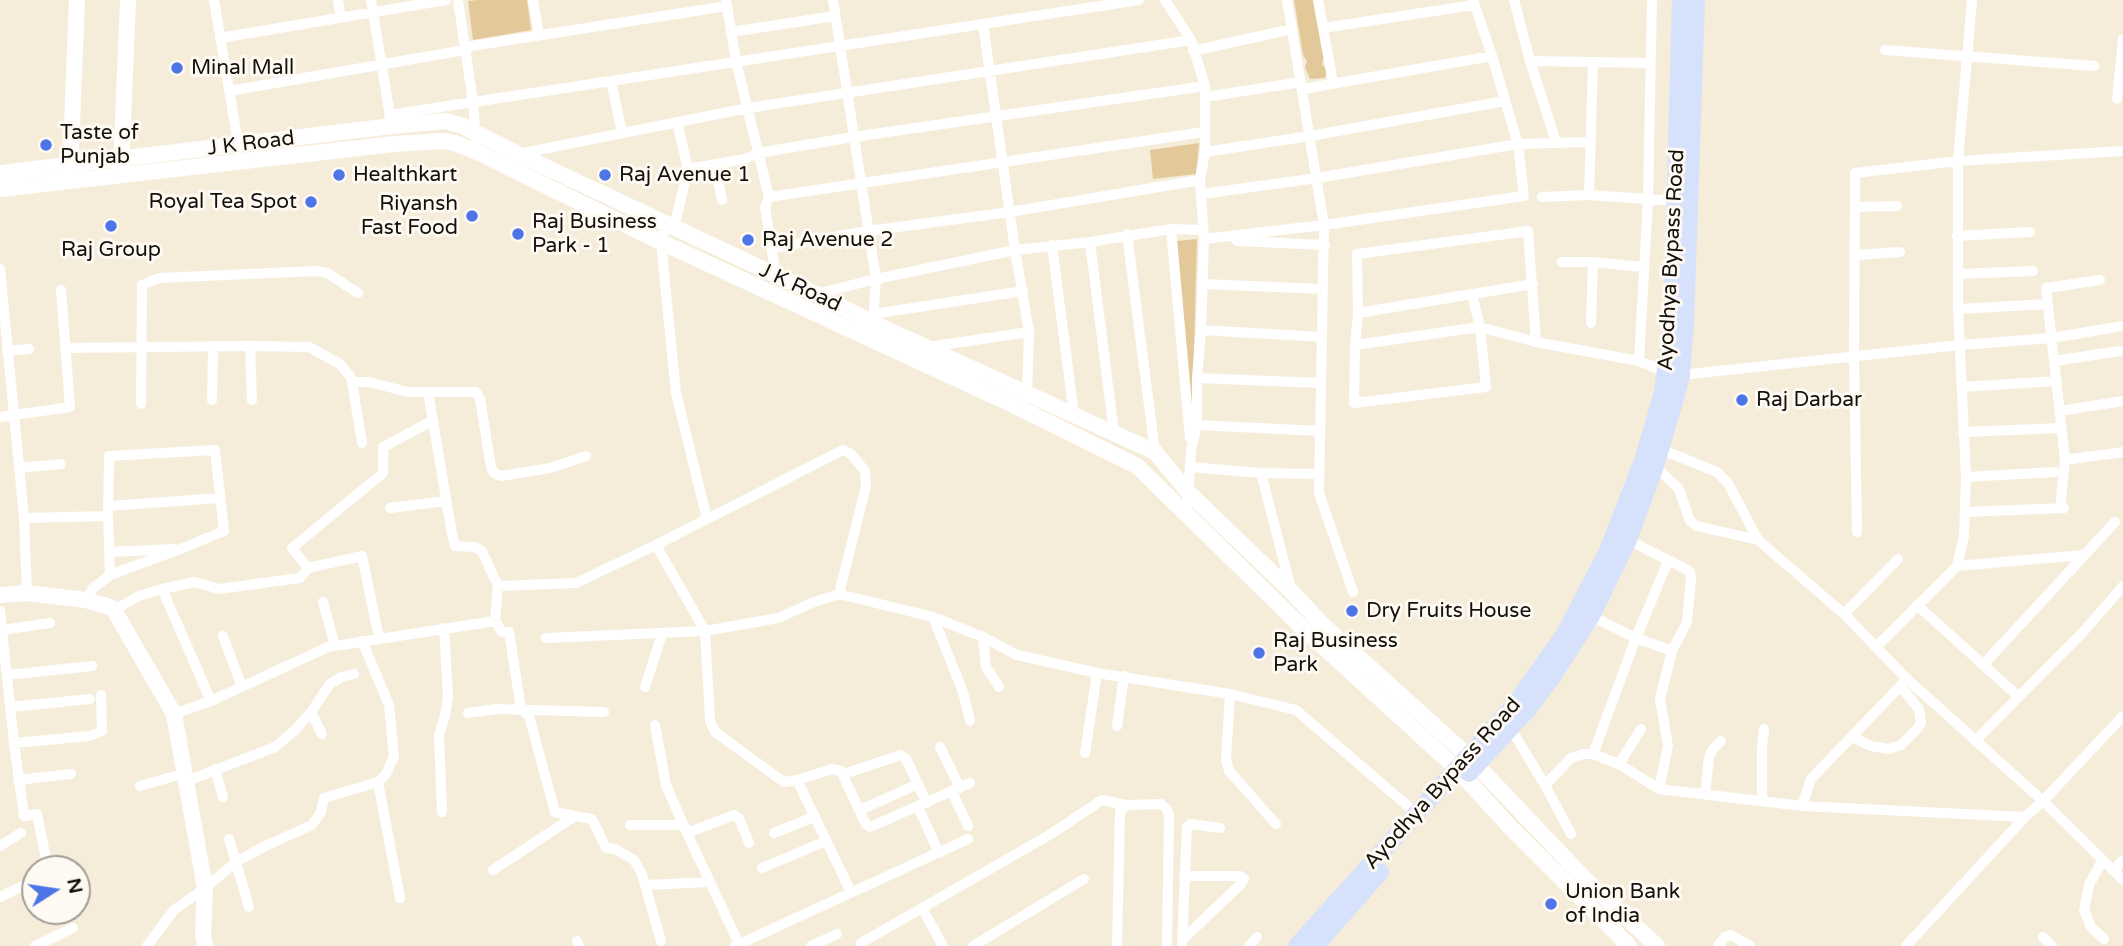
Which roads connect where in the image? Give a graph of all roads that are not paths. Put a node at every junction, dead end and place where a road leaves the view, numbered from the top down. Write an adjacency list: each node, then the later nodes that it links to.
1 (77, 0): 81 (main road)
2 (128, 0): 78 (main road)
3 (214, 0): 30 (street)
4 (338, 0): 24 (street)
5 (371, 0): 22 (street)
6 (446, 0): 22 (street)
7 (458, 0): 34 (street)
8 (533, 0): 29 (street)
9 (833, 0): 23 (street)
10 (1139, 0): 25 (street)
11 (1165, 0): 33 (street)
12 (1287, 0): 27 (street)
13 (1318, 0): 26 (street)
14 (1514, 0): 39 (street)
15 (1652, 0): 41 (street)
16 (1681, 0): 92 (main road, Ayodhya Bypass Road)
17 (1696, 0): 154 (main road, Ayodhya Bypass Road)
18 (1972, 0): 37 (street)
19 (1474, 2): 26 (street); 36 (street)
20 (727, 3): 21 (street); 28 (street)
21 (694, 6): 29 (street)
22 (373, 12): 24 (street); 42 (street)
23 (835, 16): 28 (street); 32 (street)
24 (341, 18): 30 (street)
25 (983, 24): 32 (street); 44 (street)
26 (1323, 28): 47 (street)
27 (1292, 29): 33 (street); 48 (street)
28 (731, 32): 38 (street)
29 (539, 35): 34 (street)
30 (220, 38): 49 (street)
31 (2123, 39): 45 (street)
32 (840, 46): 38 (street); 51 (street)
33 (1192, 46): 44 (street); 50 (street)
34 (465, 49): 42 (street); 54 (street)
35 (1885, 50): 37 (street)
36 (1492, 56): 47 (street); 53 (street)
37 (1967, 57): 43 (street); 75 (street)
38 (736, 61): 46 (street); 55 (street)
39 (1530, 61): 40 (street); 66 (street)
40 (1592, 62): 41 (street); 67 (street)
41 (1650, 63): 90 (street)
42 (381, 65): 49 (street); 57 (street)
43 (2094, 66)
44 (990, 73): 51 (street); 56 (street)
45 (2121, 75): 52 (street)
46 (611, 80): 54 (street); 62 (street)
47 (1333, 83): 48 (street)
48 (1302, 85): 50 (street); 64 (street)
49 (229, 91): 72 (street)
50 (1205, 92): 56 (street); 61 (street)
51 (847, 93): 55 (street); 63 (street)
52 (2117, 99)
53 (1506, 101): 64 (street); 68 (street)
54 (473, 102): 57 (street); 60 (street)
55 (748, 108): 59 (street); 73 (street)
56 (996, 117): 63 (street); 76 (street)
57 (391, 120): 58 (main road, J K Road); 72 (main road, J K Road)
58 (451, 122): 60 (main road, J K Road); 65 (main road)
59 (677, 122): 62 (street); 79 (street)
60 (476, 132): 70 (street); 74 (main road, J K Road)
61 (1205, 132): 71 (street); 76 (street)
62 (621, 133): 74 (street)
63 (853, 136): 73 (street); 84 (street)
64 (1310, 136): 71 (street); 82 (street)
65 (447, 142): 70 (main road, J K Road); 72 (main road, J K Road)
66 (1556, 142): 67 (street); 68 (street)
67 (1589, 142): 87 (street)
68 (1518, 144): 82 (street); 96 (street)
69 (2123, 151): 75 (street)
70 (477, 152): 104 (main road, J K Road)
71 (1205, 152): 83 (street)
72 (239, 153): 78 (main road, J K Road)
73 (758, 153): 77 (street); 88 (street)
74 (518, 155): 97 (main road, J K Road)
75 (1958, 161): 94 (street); 103 (street)
76 (1003, 162): 84 (street); 95 (street)
77 (715, 164): 79 (street); 91 (street)
78 (121, 167): 81 (main road, J K Road)
79 (688, 169): 97 (street)
80 (0, 173): 81 (main road, J K Road)
81 (70, 173): 85 (main road, J K Road)
82 (1317, 178): 86 (street); 96 (street)
83 (1200, 180): 86 (street); 95 (street)
84 (861, 184): 88 (street); 99 (street)
85 (0, 189)
86 (1202, 194): 102 (street)
87 (1589, 195): 89 (street); 90 (street)
88 (769, 197): 108 (street)
89 (1542, 197)
90 (1648, 198): 92 (street); 114 (street)
91 (722, 200)
92 (1677, 201): 154 (main road, Ayodhya Bypass Road)
93 (1897, 206): 94 (street)
94 (1855, 208): 111 (street)
95 (1010, 212): 99 (street); 109 (street)
96 (1324, 225): 102 (street); 107 (street)
97 (670, 226): 104 (street); 118 (main road, J K Road)
98 (1171, 229): 101 (street); 102 (street); 177 (street)
99 (868, 231): 108 (street); 119 (street)
100 (2030, 232): 103 (street)
101 (1127, 234): 105 (street); 178 (street)
102 (1203, 234): 107 (street); 121 (street)
103 (1957, 236): 117 (street)
104 (661, 242): 132 (main road, J K Road); 198 (street)
105 (1090, 242): 106 (street); 175 (street)
106 (1052, 245): 109 (street); 168 (street)
107 (1325, 245): 123 (street)
108 (772, 247): 118 (street)
109 (1015, 250): 119 (street); 125 (street)
110 (1900, 252): 111 (street)
111 (1854, 255): 151 (street)
112 (1562, 262): 113 (street)
113 (1594, 262): 114 (street); 133 (street)
114 (1643, 267): 152 (street)
115 (0, 269): 149 (street)
116 (2033, 271): 117 (street)
117 (1959, 274): 130 (street)
118 (776, 276): 127 (main road, J K Road)
119 (876, 279): 127 (street); 132 (street)
120 (2100, 281): 129 (street)
121 (1202, 284): 123 (street); 136 (street)
122 (1533, 285): 128 (street); 131 (street); 140 (street)
123 (1323, 289): 138 (street)
124 (61, 290): 147 (street)
125 (1023, 291): 132 (street); 137 (street)
126 (358, 293): 145 (street)
127 (816, 294): 132 (main road, J K Road)
128 (1472, 295): 131 (street); 135 (street)
129 (2048, 304): 130 (street); 139 (street)
130 (1958, 309): 142 (street)
131 (1357, 313): 141 (street)
132 (865, 321): 146 (main road, J K Road); 196 (main road, J K Road)
133 (1591, 323)
134 (2123, 326): 139 (street)
135 (1480, 327): 140 (street); 141 (street); 141 (street)
136 (1201, 330): 138 (street); 155 (street)
137 (1029, 332): 146 (street); 161 (street)
138 (1322, 337): 158 (street)
139 (2052, 338): 142 (street); 153 (street)
140 (1536, 342): 152 (street)
141 (1355, 345)
142 (1959, 345): 151 (street); 159 (street)
143 (213, 346): 144 (street); 145 (street); 163 (street)
144 (250, 346): 157 (street); 162 (street)
145 (142, 347): 147 (street); 165 (street)
146 (927, 347): 161 (main road, J K Road)
147 (65, 348): 167 (street)
148 (29, 349): 149 (street)
149 (7, 351): 167 (street)
150 (2120, 351): 153 (street)
151 (1854, 355): 154 (street); 201 (street)
152 (1639, 360): 154 (street)
153 (2054, 360): 156 (street)
154 (1674, 373): 181 (main road, Ayodhya Bypass Road); 280 (main road, Ayodhya Bypass Road)
155 (1198, 377): 158 (street); 171 (street)
156 (2057, 381): 159 (street); 166 (street)
157 (352, 382): 160 (street); 176 (street)
158 (1321, 383): 173 (street)
159 (1962, 387): 174 (street)
160 (428, 392): 170 (street); 180 (street)
161 (1027, 394): 168 (main road, J K Road)
162 (252, 400)
163 (212, 401)
164 (2123, 401): 166 (street)
165 (141, 404)
166 (2060, 411): 172 (street)
167 (14, 415): 169 (street); 185 (street)
168 (1074, 415): 175 (main road, J K Road)
169 (0, 417)
170 (432, 421): 192 (street); 211 (street)
171 (1197, 425): 173 (street); 177 (street)
172 (2062, 428): 174 (street); 182 (street)
173 (1319, 431): 188 (street)
174 (1963, 432): 189 (street)
175 (1114, 433): 178 (main road, J K Road)
176 (362, 443)
177 (1191, 450): 184 (street)
178 (1155, 452): 190 (main road, J K Road)
179 (2123, 452): 182 (street)
180 (586, 456)
181 (1657, 457): 202 (main road, Ayodhya Bypass Road); 203 (street); 203 (street)
182 (2065, 460): 195 (street)
183 (61, 464): 185 (street)
184 (1191, 467): 187 (street); 190 (street)
185 (19, 468): 197 (street)
186 (2056, 472): 189 (street)
187 (1261, 474): 188 (street); 216 (street)
188 (1318, 474): 218 (street)
189 (1966, 477): 195 (street)
190 (1189, 493): 196 (street); 200 (main road, J K Road)
191 (220, 498): 194 (street); 194 (street); 205 (street)
192 (446, 501): 193 (street); 213 (street)
193 (390, 508)
194 (108, 511): 197 (street); 206 (street)
195 (1966, 512): 210 (street)
196 (1187, 513): 200 (main road, J K Road)
197 (24, 518): 217 (street)
198 (707, 519): 204 (street); 219 (street)
199 (2115, 522): 207 (street)
200 (1218, 533): 216 (main road, J K Road); 280 (main road, J K Road)
201 (1857, 533)
202 (1628, 540): 209 (street); 227 (main road, Ayodhya Bypass Road)
203 (1758, 540): 226 (street)
204 (656, 545): 213 (street); 233 (street)
205 (183, 548): 206 (street); 212 (street)
206 (110, 552): 212 (street)
207 (2084, 555): 210 (street); 244 (street)
208 (1898, 559): 226 (street)
209 (1668, 561): 239 (street); 243 (street)
210 (1956, 566): 223 (street)
211 (308, 568): 215 (street); 237 (street)
212 (110, 575): 221 (street)
213 (498, 586): 229 (street)
214 (2123, 586): 256 (street)
215 (162, 589): 224 (street); 257 (street)
216 (1292, 592): 280 (main road, J K Road)
217 (27, 593): 220 (main road); 221 (main road)
218 (1353, 593)
219 (839, 594): 228 (street); 233 (street)
220 (0, 595)
221 (86, 600): 224 (main road)
222 (323, 602): 241 (street)
223 (1917, 605): 242 (street); 244 (street)
224 (114, 610): 263 (main road)
225 (0, 611): 232 (street)
226 (1844, 614): 242 (street)
227 (1591, 616): 239 (street); 268 (main road, Ayodhya Bypass Road)
228 (933, 617): 236 (street); 265 (street)
229 (495, 621): 231 (street); 259 (street)
230 (50, 623): 232 (street)
231 (444, 628): 237 (street); 301 (street)
232 (2, 630): 248 (street)
233 (705, 631): 234 (street); 286 (street)
234 (662, 634): 238 (street); 252 (street)
235 (223, 636): 251 (street)
236 (984, 637): 246 (street); 253 (street)
237 (379, 638): 240 (street)
238 (546, 638)
239 (1636, 638): 243 (street); 278 (street)
240 (362, 641): 241 (street); 287 (street)
241 (335, 646): 251 (street)
242 (1876, 647): 250 (street)
243 (1672, 652): 292 (street)
244 (1983, 665): 256 (street)
245 (92, 666): 248 (street)
246 (1097, 673): 249 (street); 277 (street)
247 (354, 674): 260 (street)
248 (7, 675): 255 (street)
249 (1124, 676): 254 (street); 267 (street)
250 (1904, 682): 272 (street); 272 (street); 274 (street)
251 (242, 687): 257 (street)
252 (645, 687)
253 (999, 687)
254 (1230, 694): 302 (street); 306 (street)
255 (4, 695): 258 (street)
256 (2018, 696): 274 (street)
257 (211, 701): 263 (street)
258 (11, 707): 275 (street); 275 (street)
259 (521, 709): 261 (street); 262 (street); 303 (street)
260 (311, 712): 271 (street); 281 (street)
261 (604, 712)
262 (468, 713)
263 (174, 714): 284 (main road)
264 (2123, 716): 296 (street)
265 (970, 721)
266 (655, 725): 310 (street)
267 (1117, 726)
268 (1511, 729): 280 (main road, Ayodhya Bypass Road); 289 (street)
269 (1641, 729): 279 (street)
270 (1764, 729): 295 (street)
271 (322, 734)
272 (1852, 737): 299 (street)
273 (1721, 741): 293 (street)
274 (1975, 741): 296 (street)
275 (14, 743): 285 (street)
276 (940, 747): 291 (street)
277 (1085, 753)
278 (1594, 754): 279 (street); 289 (street)
279 (1619, 764): 292 (street)
280 (1467, 767): 302 (main road, Ayodhya Bypass Road); 356 (main road, Ayodhya Bypass Road); 357 (main road); 358 (main road)
281 (215, 769): 284 (street); 294 (street)
282 (71, 774): 285 (street)
283 (844, 775): 286 (street); 288 (street); 300 (street)
284 (187, 777): 290 (street); 333 (main road)
285 (18, 780): 320 (street)
286 (797, 780): 304 (street)
287 (378, 782): 323 (street); 336 (street)
288 (918, 784): 297 (street); 300 (street)
289 (1545, 785): 313 (street)
290 (140, 786)
291 (961, 788): 297 (street); 308 (street)
292 (1659, 789): 293 (street)
293 (1705, 793): 295 (street)
294 (223, 797)
295 (1762, 799): 299 (street)
296 (2043, 801): 305 (street); 322 (street)
297 (922, 805): 300 (street); 319 (street)
298 (1126, 805): 338 (street); 353 (street); 354 (street)
299 (1802, 806): 305 (street)
300 (860, 810)
301 (442, 812)
302 (1417, 814): 355 (main road, Ayodhya Bypass Road)
303 (575, 816): 325 (street); 331 (street)
304 (814, 817): 312 (street); 316 (street)
305 (2025, 817): 361 (street)
306 (1276, 824)
307 (630, 825): 310 (street)
308 (968, 826)
309 (1220, 828): 327 (street)
310 (685, 829): 317 (street); 330 (street)
311 (21, 833): 318 (street)
312 (774, 833)
313 (1571, 834)
314 (229, 839): 323 (street)
315 (968, 839): 319 (street)
316 (826, 841): 324 (street); 334 (street)
317 (749, 843)
318 (0, 846)
319 (939, 853): 334 (street)
320 (45, 855)
321 (2123, 860): 326 (street)
322 (2102, 861): 326 (street); 342 (street)
323 (236, 862): 333 (street); 337 (street)
324 (762, 868)
325 (494, 870)
326 (2113, 871): 329 (street)
327 (1184, 876): 345 (street); 345 (street)
328 (1084, 879): 352 (street)
329 (2123, 880)
330 (710, 882): 331 (street); 346 (street)
331 (646, 885): 343 (street)
332 (21, 887): 335 (street)
333 (205, 888): 348 (street); 349 (main road)
334 (851, 892): 346 (street)
335 (0, 897)
336 (400, 898)
337 (249, 907)
338 (922, 908): 344 (street); 351 (street)
339 (73, 928): 347 (street)
340 (837, 934): 350 (street)
341 (2043, 937): 362 (street)
342 (2104, 939)
343 (662, 941)
344 (861, 943)
345 (1182, 943)
346 (737, 945)
347 (35, 946)
348 (147, 946)
349 (205, 946)
350 (811, 946)
351 (943, 946)
352 (973, 946)
353 (1117, 946)
354 (1167, 946)
355 (1297, 946)
356 (1315, 946)
357 (1629, 946)
358 (1657, 946)
359 (1718, 946): 360 (street)
360 (1750, 946)
361 (1906, 946)
362 (2052, 946)

